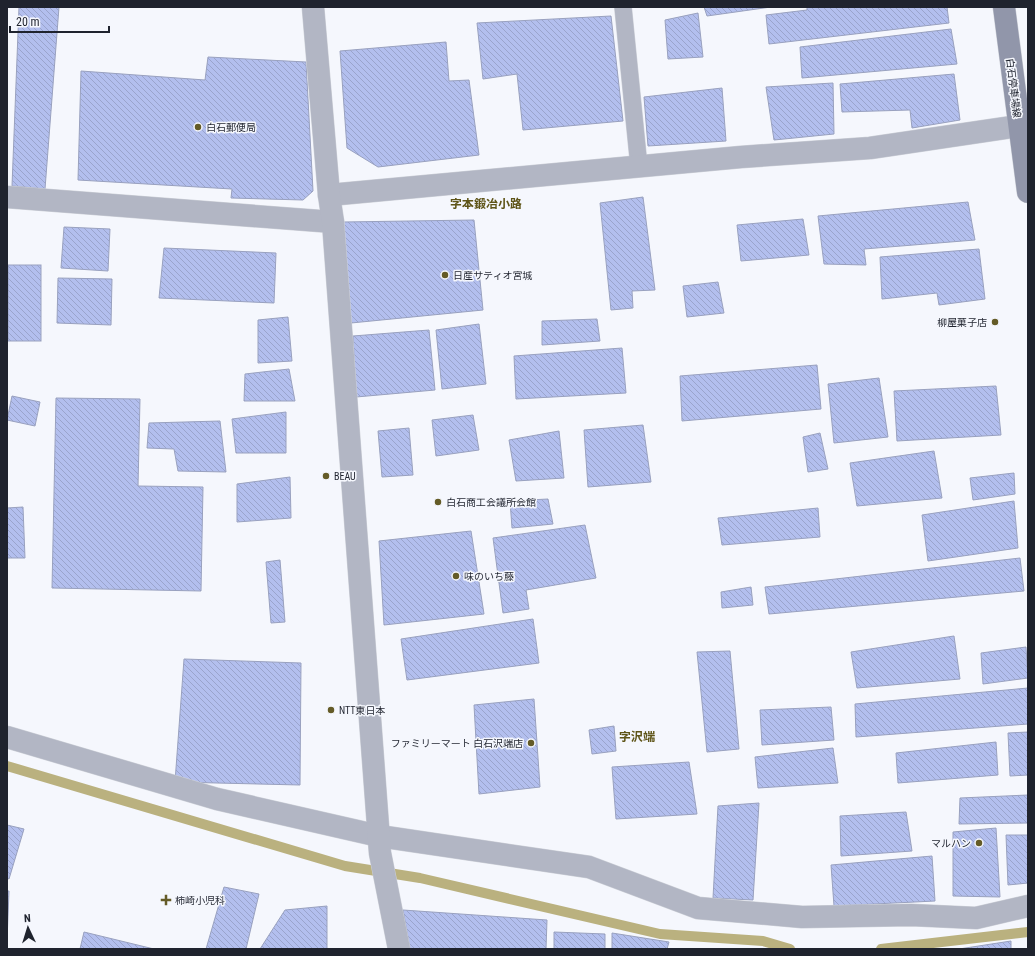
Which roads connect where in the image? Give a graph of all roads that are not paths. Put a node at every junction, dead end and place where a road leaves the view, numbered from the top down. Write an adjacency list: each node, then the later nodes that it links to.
1 (313, 7): 7 (street)
2 (623, 7): 5 (lane)
3 (1004, 7): 4 (main road, 白石停車場線)
4 (1023, 125): 5 (street); 6 (main road, 白石停車場線)
5 (639, 167): 7 (street)
6 (1028, 192)
7 (329, 195): 9 (street)
8 (7, 197): 9 (street)
9 (333, 222): 11 (street)
10 (7, 738): 11 (street)
11 (379, 844): 12 (street); 13 (street)
12 (1028, 906)
13 (398, 949)

